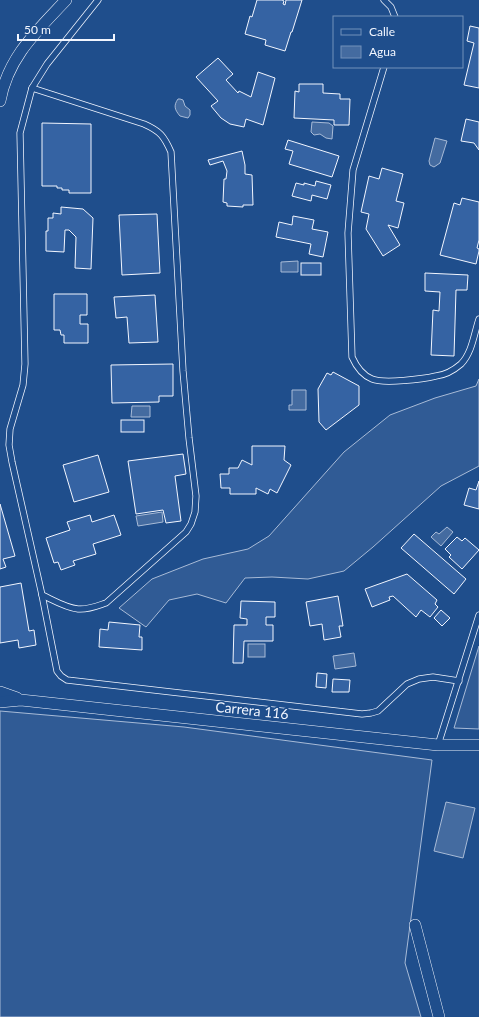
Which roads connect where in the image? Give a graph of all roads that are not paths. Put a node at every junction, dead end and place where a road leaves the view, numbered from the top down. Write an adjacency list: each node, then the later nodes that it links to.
1 (66, 0): 7 (street)
2 (98, 0): 6 (lane)
3 (384, 0): 4 (lane)
4 (395, 16)
5 (384, 68): 8 (lane)
6 (32, 88): 9 (lane); 9 (lane)
7 (0, 101)
8 (479, 319)
9 (42, 595): 11 (lane)
10 (479, 615): 11 (lane)
11 (458, 681): 15 (lane)
12 (0, 692): 13 (street, Carrera 116)
13 (21, 700): 14 (street, Carrera 116); 15 (street, Carrera 116)
14 (0, 702)
15 (438, 745): 16 (street, Carrera 116)
16 (479, 745)
17 (415, 925): 18 (street)
18 (439, 1017)

